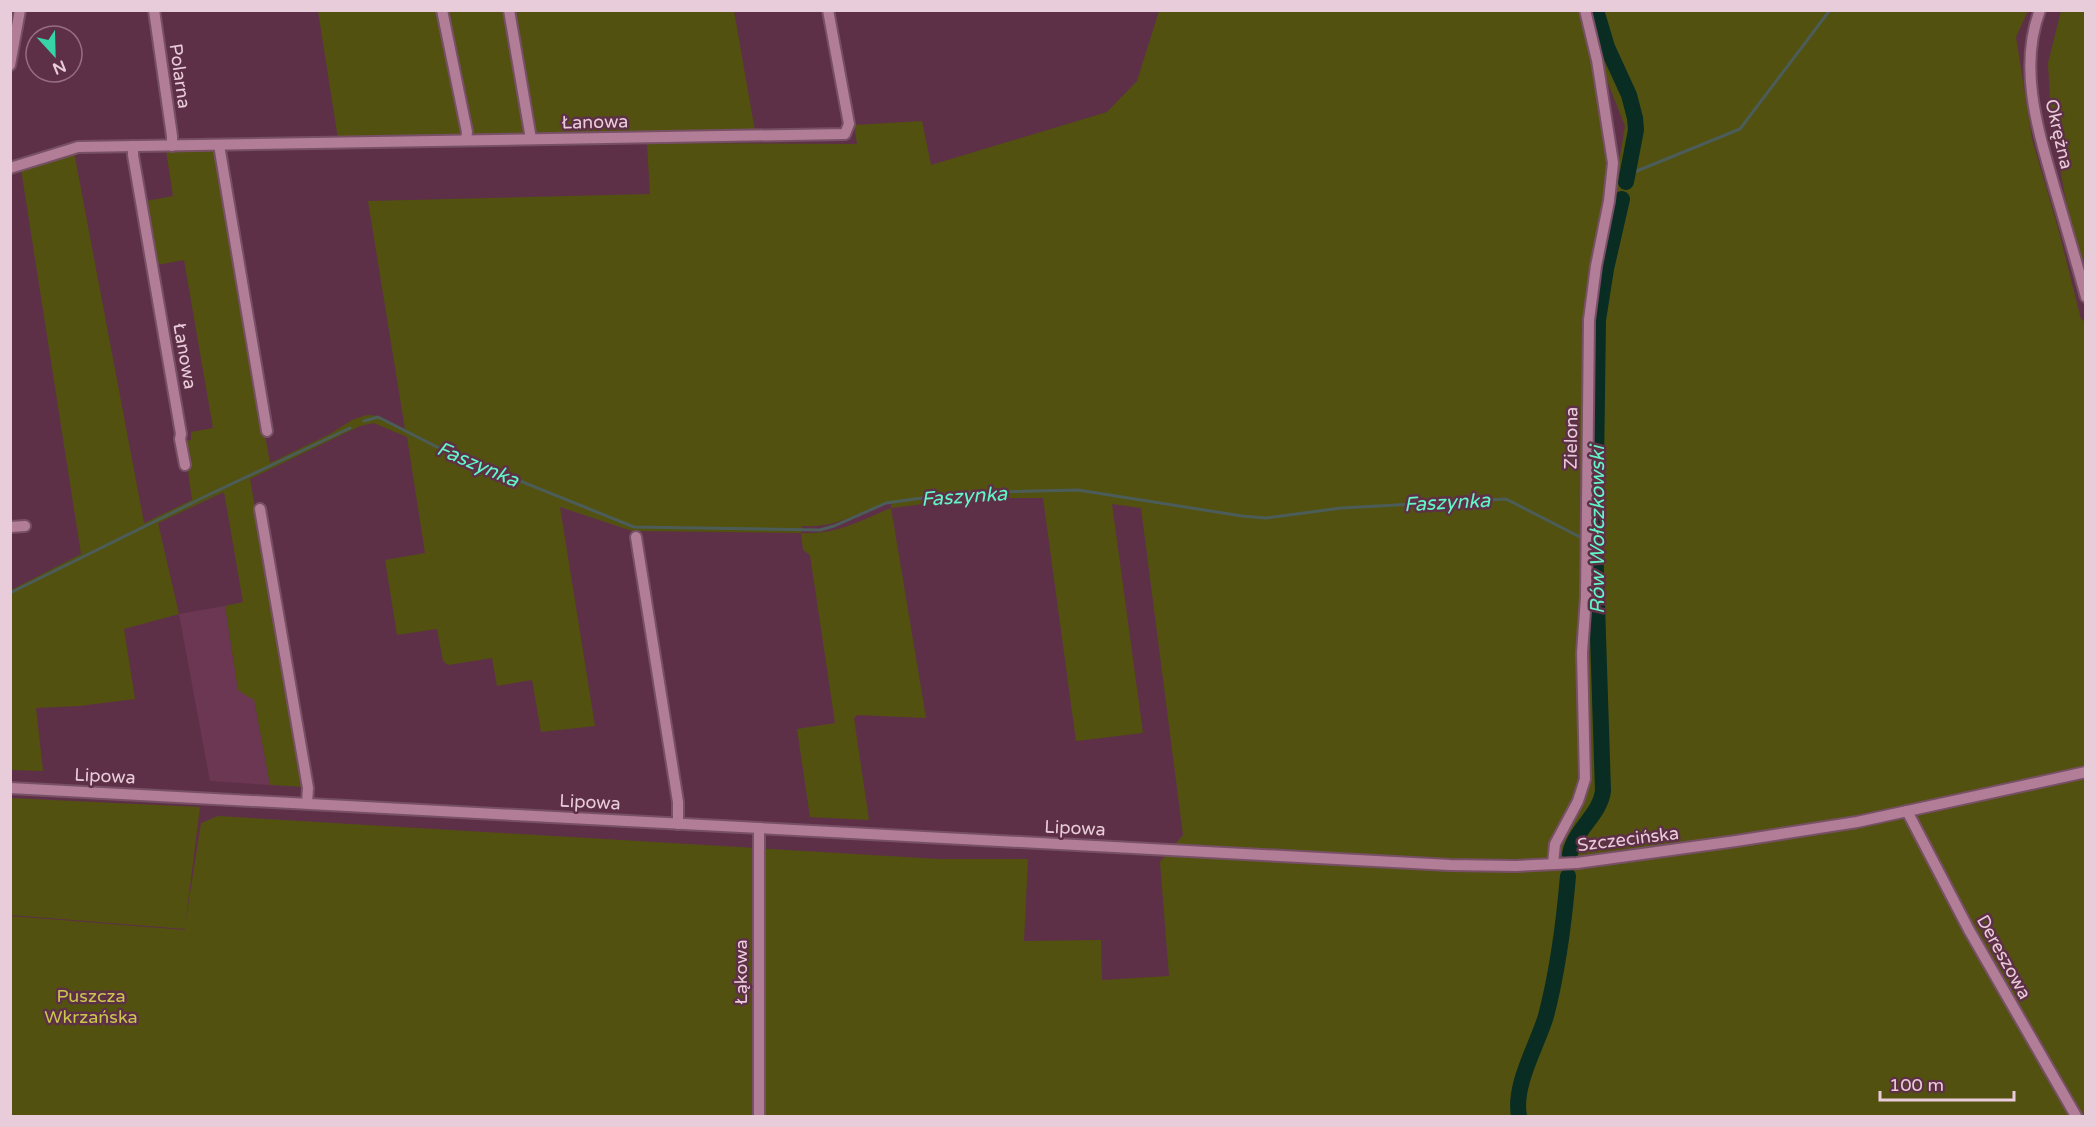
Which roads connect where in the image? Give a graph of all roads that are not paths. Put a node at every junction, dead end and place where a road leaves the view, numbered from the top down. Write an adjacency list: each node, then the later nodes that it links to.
1 (20, 10): 8 (street)
2 (154, 10): 13 (street, Polarna)
3 (442, 10): 9 (street)
4 (509, 10): 10 (street)
5 (828, 10): 10 (street, Łanowa)
6 (1585, 10): 29 (street, Zielona)
7 (2040, 10): 15 (street, Okrężna)
8 (10, 65)
9 (466, 140): 10 (street, Łanowa); 11 (street, Łanowa)
10 (531, 140)
11 (219, 145): 13 (street, Łanowa); 16 (street)
12 (134, 146): 13 (street, Łanowa); 14 (street, Łanowa); 17 (street, Łanowa)
13 (172, 146)
14 (10, 168)
15 (2085, 297)
16 (267, 431)
17 (185, 465)
18 (260, 509): 24 (street)
19 (25, 526): 20 (street)
20 (10, 527)
21 (636, 537): 26 (street)
22 (2085, 772): 25 (street, Szczecińska)
23 (10, 788): 24 (street, Lipowa)
24 (307, 803): 26 (street, Lipowa)
25 (1907, 811): 29 (street, Szczecińska); 31 (street, Dereszowa)
26 (678, 824): 27 (street, Lipowa)
27 (759, 828): 28 (street, Lipowa); 30 (street, Łąkowa)
28 (1167, 850): 29 (street, Szczecińska)
29 (1553, 864)
30 (759, 1116)
31 (2076, 1116)

